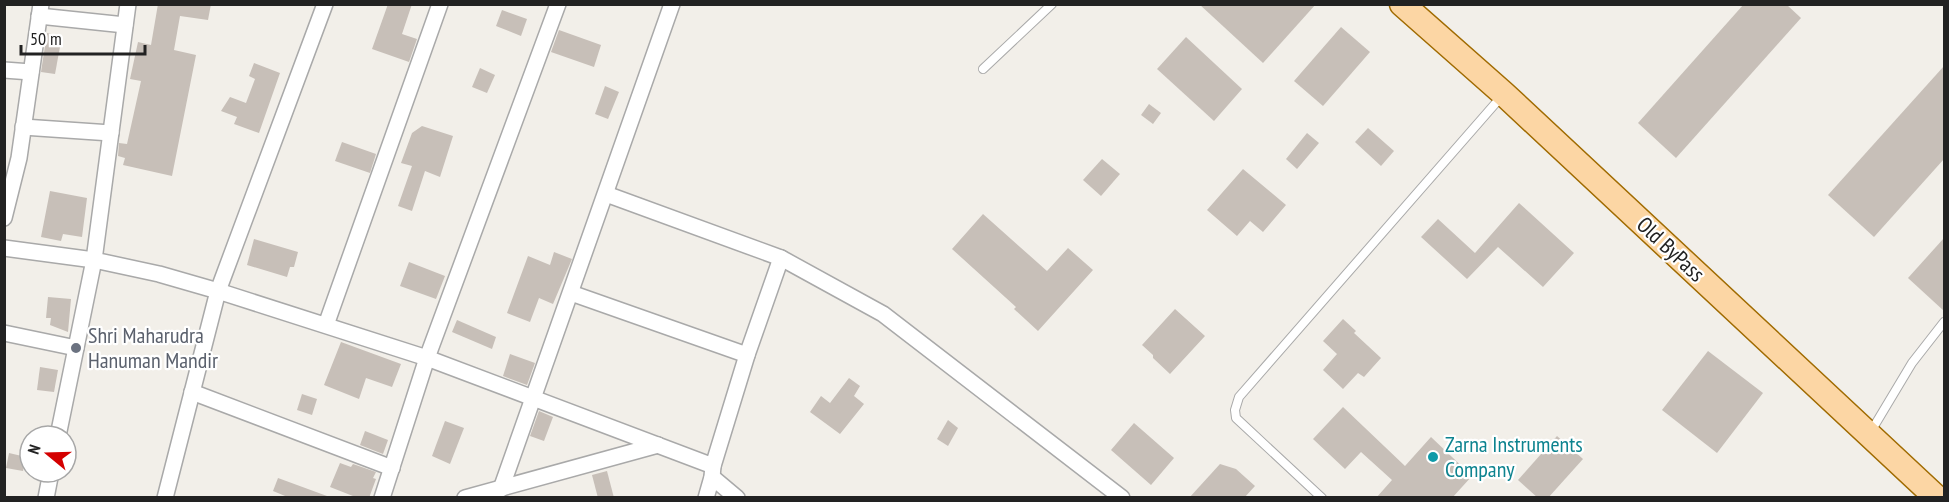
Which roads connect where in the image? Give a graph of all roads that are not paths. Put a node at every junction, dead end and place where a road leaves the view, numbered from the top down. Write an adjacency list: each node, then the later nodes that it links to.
1 (128, 4): 9 (street)
2 (325, 4): 22 (street)
3 (440, 4): 25 (street)
4 (558, 4): 29 (street)
5 (672, 4): 17 (street)
6 (1052, 4): 10 (lane)
7 (1402, 4): 13 (main road, Old ByPass)
8 (40, 10): 9 (street); 12 (street)
9 (125, 25): 15 (street)
10 (983, 69)
11 (4, 70): 12 (street)
12 (31, 72): 14 (street)
13 (1504, 94): 33 (main road, Old ByPass); 45 (lane)
14 (23, 127): 15 (street); 16 (street)
15 (111, 133): 21 (street)
16 (12, 157): 18 (street)
17 (606, 194): 20 (street); 23 (street)
18 (4, 218)
19 (4, 248): 21 (street)
20 (782, 258): 28 (street); 44 (street)
21 (94, 260): 22 (street); 27 (street)
22 (218, 291): 25 (street); 30 (street)
23 (571, 293): 28 (street); 31 (street)
24 (1944, 322): 33 (lane)
25 (326, 325): 29 (street)
26 (4, 333): 27 (street)
27 (75, 348): 32 (street)
28 (747, 355): 36 (street)
29 (428, 358): 31 (street); 35 (street)
30 (192, 392): 35 (street); 39 (street)
31 (535, 398): 34 (street); 37 (street)
32 (60, 424)
33 (1869, 434): 38 (main road, Old ByPass)
34 (658, 445): 36 (street); 37 (street)
35 (392, 468): 40 (street)
36 (712, 472): 42 (street); 43 (street)
37 (501, 489): 41 (street)
38 (1932, 496)
39 (165, 498)
40 (382, 498)
41 (465, 498)
42 (706, 498)
43 (737, 498)
44 (1122, 498)
45 (1322, 498)

